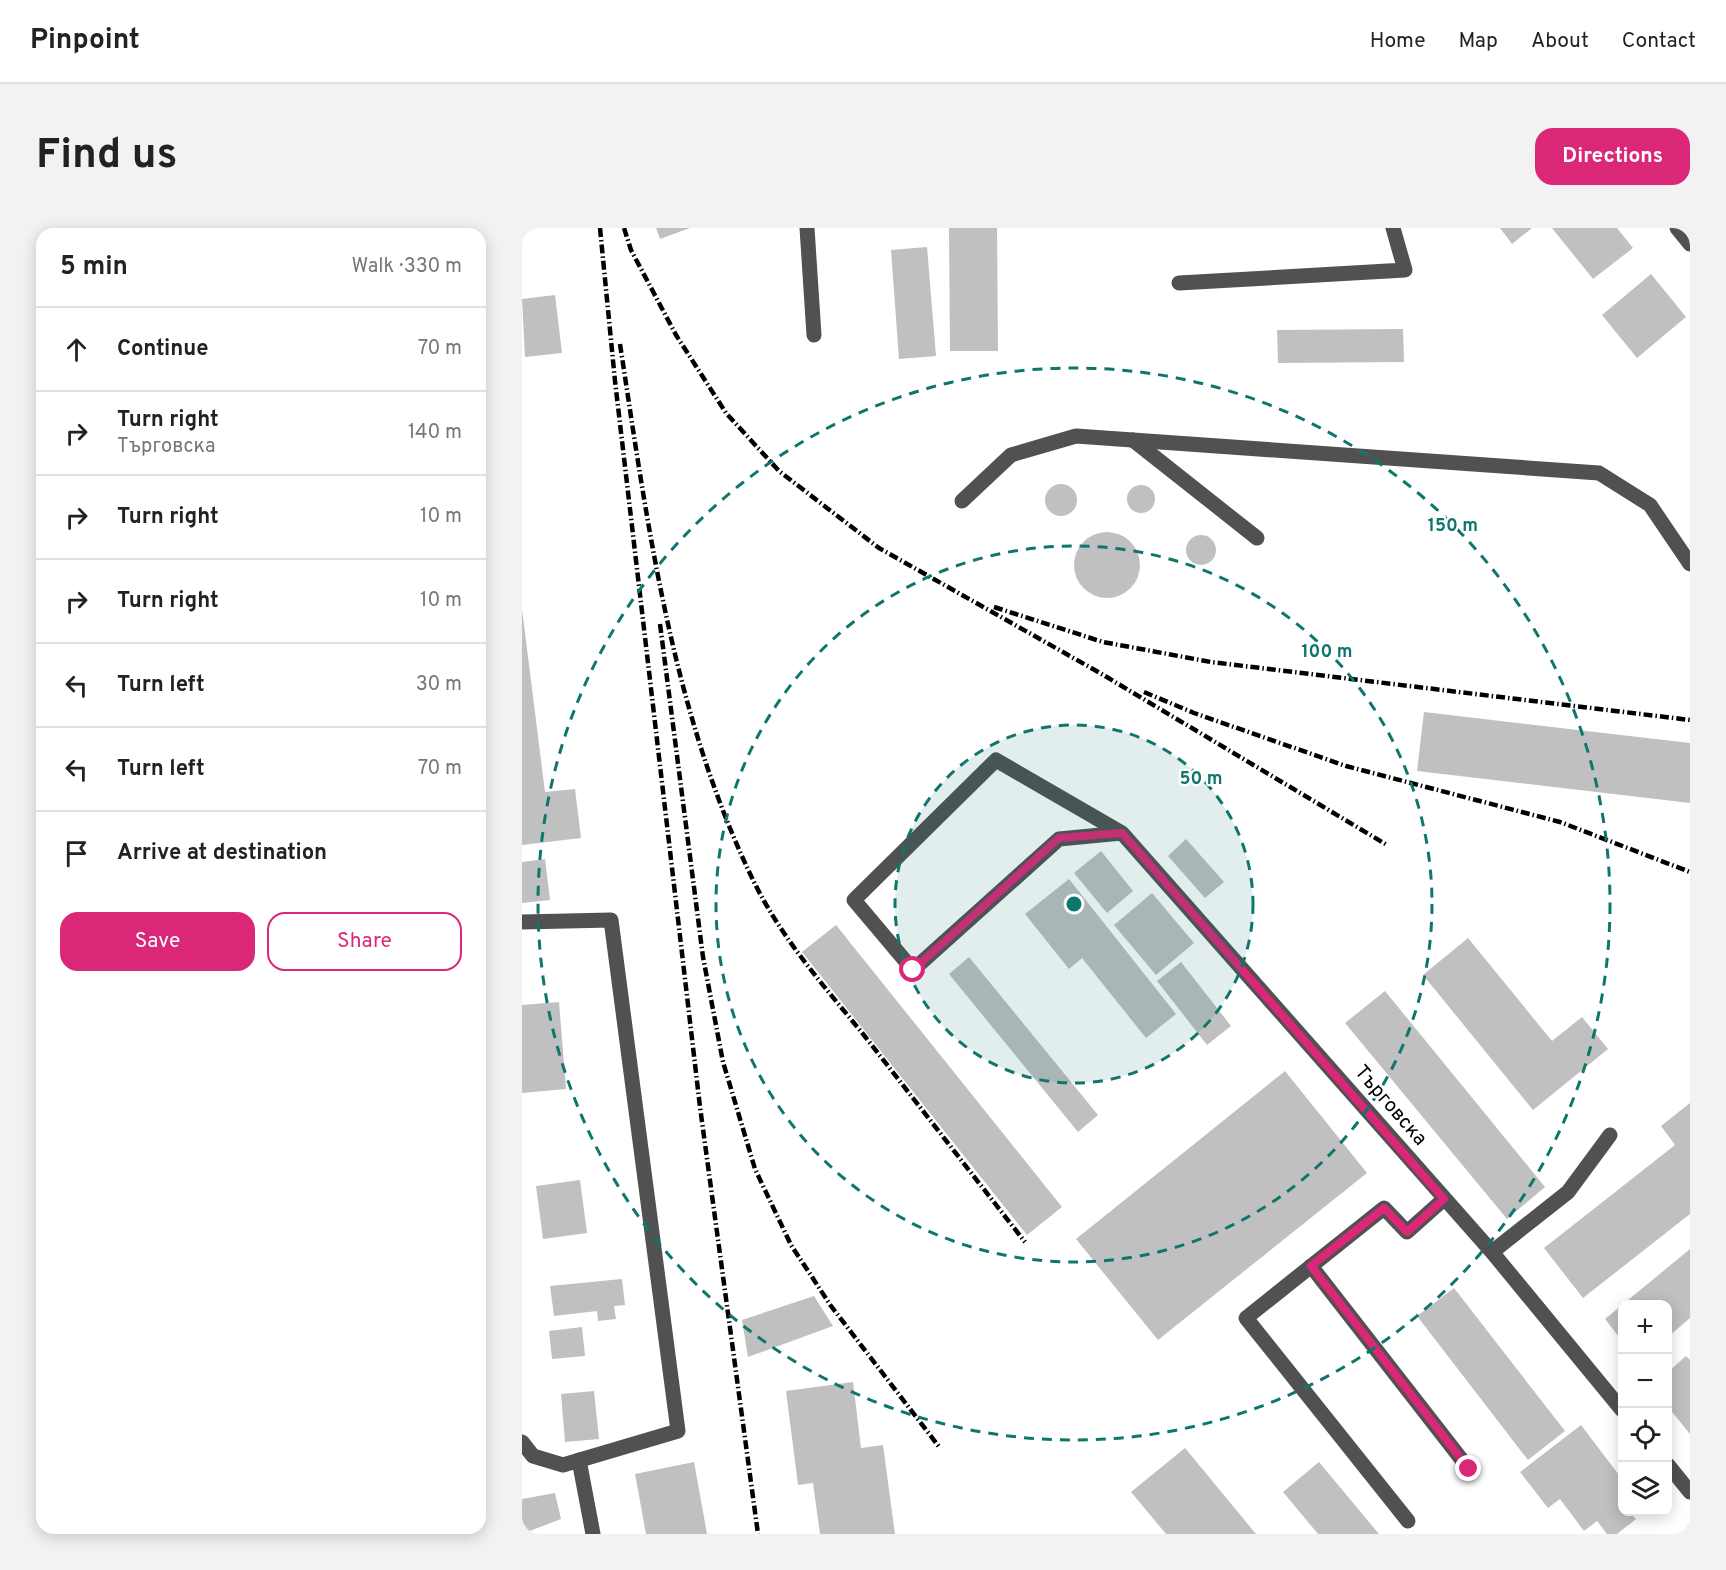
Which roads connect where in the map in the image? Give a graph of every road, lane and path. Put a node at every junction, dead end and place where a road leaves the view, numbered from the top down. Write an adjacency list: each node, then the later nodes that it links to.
1 (807, 228): 6 (street)
2 (1393, 228): 5 (street)
3 (1677, 228): 4 (street)
4 (1690, 244)
5 (1179, 283)
6 (814, 335)
7 (1133, 440): 8 (street); 9 (street); 10 (street)
8 (962, 501)
9 (1257, 538)
10 (1690, 564)
11 (1122, 833): 11 (street, Търговска); 14 (street, Търговска)
12 (522, 922): 19 (street)
13 (1610, 1135): 15 (street)
14 (1444, 1199): 15 (street, Търговска); 16 (street)
15 (1492, 1252): 17 (street, Търговска)
16 (1311, 1266): 20 (street); 23 (street)
17 (1621, 1408)
18 (522, 1442): 19 (street)
19 (579, 1460): 24 (street)
20 (1469, 1469)
21 (1672, 1470): 22 (street)
22 (1690, 1492)
23 (1408, 1521)
24 (593, 1534)

